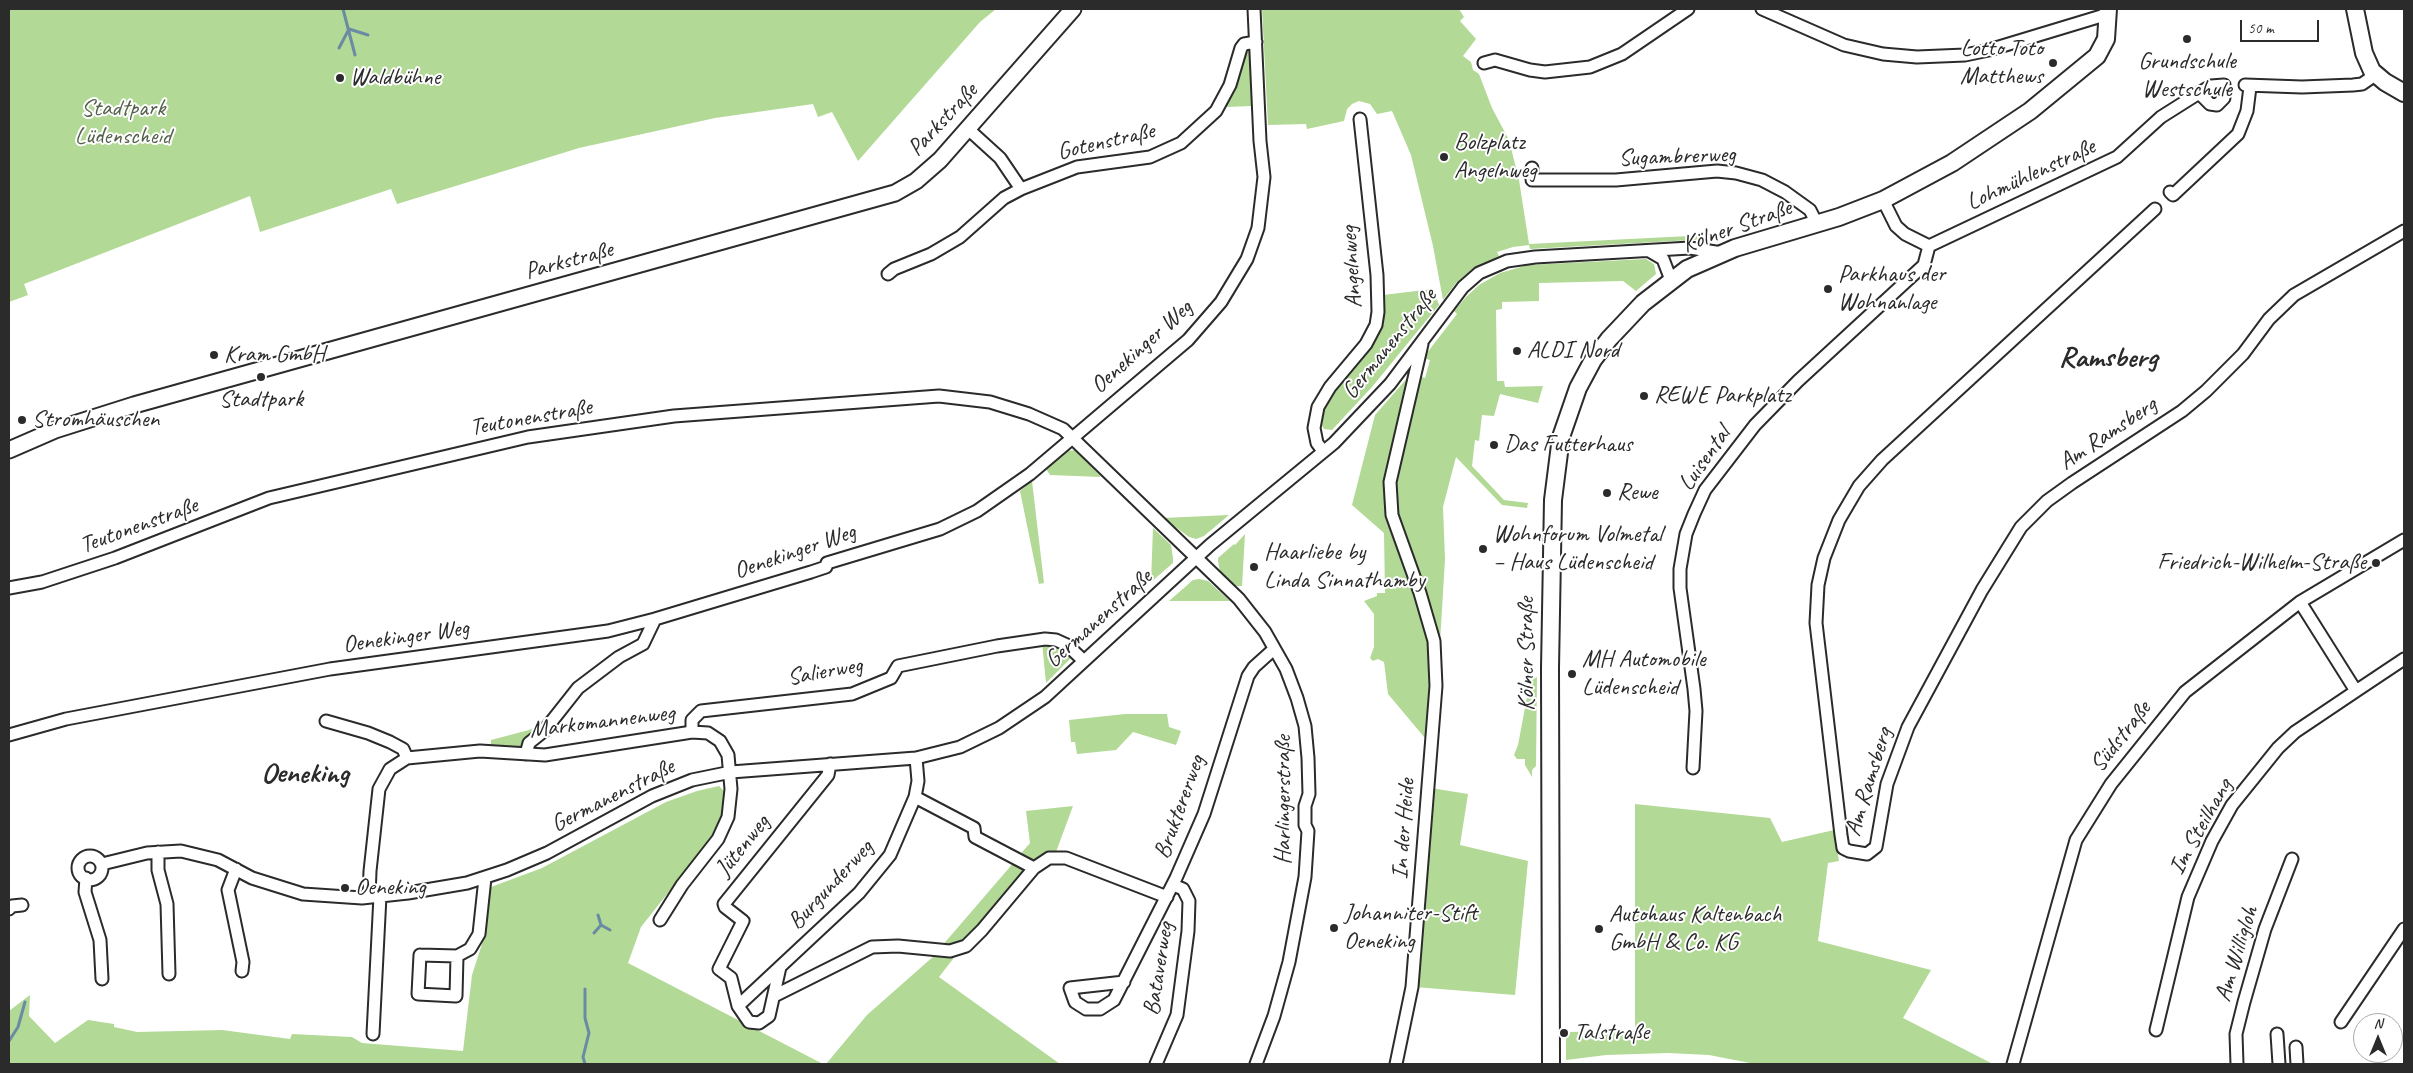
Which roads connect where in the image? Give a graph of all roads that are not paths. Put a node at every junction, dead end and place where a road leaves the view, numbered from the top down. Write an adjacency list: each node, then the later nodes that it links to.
1 (1073, 9): 13 (street, Parkstraße)
2 (1254, 9): 7 (street, Oenekinger Weg)
3 (1688, 9): 8 (street)
4 (1762, 9): 6 (street)
5 (2355, 9): 9 (main road)
6 (2108, 11): 17 (main road, Kölner Straße)
7 (1256, 42): 15 (street, Gotenstraße); 29 (street, Oenekinger Weg)
8 (1484, 62)
9 (2375, 74): 11 (main road); 16 (street)
10 (2199, 93): 21 (street, Lohmühlenstraße)
11 (2404, 93)
12 (1360, 119): 31 (street, Angelnweg)
13 (967, 128): 15 (street); 30 (street, Parkstraße)
14 (1532, 168): 19 (street, Sugambrerweg)
15 (1021, 189): 26 (street)
16 (2170, 192)
17 (1883, 200): 19 (main road, Kölner Straße); 21 (street)
18 (2155, 209): 20 (street, Am Ramsberg)
19 (1817, 224): 24 (main road, Kölner Straße)
20 (2404, 231)
21 (1929, 246): 48 (street, Luisental)
22 (1672, 250): 23 (street, Germanenstraße); 24 (street, Germanenstraße); 25 (street)
23 (1651, 252): 27 (street); 28 (street, Germanenstraße)
24 (1722, 253): 25 (main road, Kölner Straße)
25 (1687, 269): 27 (main road, Kölner Straße)
26 (888, 274)
27 (1670, 280): 81 (main road, Kölner Straße)
28 (1423, 340): 31 (street, Germanenstraße); 80 (street, In der Heide)
29 (1071, 437): 33 (street, Harlingerstraße); 34 (street, Teutonenstraße); 36 (street, Oenekinger Weg)
30 (9, 450)
31 (1323, 451): 33 (street, Germanenstraße)
32 (2404, 540): 35 (street, Südstraße)
33 (1197, 558): 37 (street, Harlingerstraße); 39 (street, Germanenstraße)
34 (9, 588)
35 (2300, 602): 40 (street); 82 (street, Südstraße)
36 (655, 619): 43 (street, Oenekinger Weg); 44 (street)
37 (1274, 649): 58 (street, Bruktererweg); 79 (street, Harlingerstraße)
38 (2404, 659): 40 (street)
39 (1084, 661): 42 (street, Salierweg); 46 (street, Germanenstraße)
40 (2356, 691): 74 (street, Im Steilhang)
41 (326, 721): 45 (street)
42 (692, 732): 44 (street, Markomannenweg); 49 (street, Markomannenweg)
43 (9, 735)
44 (526, 754): 45 (street, Markomannenweg)
45 (407, 758): 59 (street)
46 (916, 758): 47 (street, Germanenstraße); 50 (street, Burgunderweg)
47 (830, 764): 49 (street, Germanenstraße); 72 (street, Jütenweg)
48 (1692, 768)
49 (731, 772): 57 (street, Germanenstraße); 63 (street, Markomannenweg)
50 (915, 798): 54 (street); 66 (street, Burgunderweg)
51 (158, 852): 53 (street, Germanenstraße); 55 (street, Germanenstraße); 68 (street)
52 (2292, 859): 83 (street, Am Willigloh)
53 (102, 864): 56 (street, Germanenstraße); 56 (street, Germanenstraße)
54 (1034, 868): 60 (street); 71 (street)
55 (236, 869): 59 (street, Germanenstraße); 67 (street)
56 (86, 878): 69 (street, Germanenstraße)
57 (485, 878): 59 (street, Germanenstraße); 65 (street)
58 (1173, 884): 60 (street, Bruktererweg); 78 (street, Bataverweg)
59 (374, 897): 75 (street)
60 (1167, 897): 70 (street, Bruktererweg)
61 (22, 905): 62 (street)
62 (9, 909)
63 (660, 920)
64 (2404, 929): 73 (street)
65 (457, 956): 65 (street)
66 (780, 967): 71 (street); 72 (street, Burgunderweg)
67 (242, 971)
68 (169, 974)
69 (102, 979)
70 (1124, 982)
71 (774, 996): 72 (street)
72 (738, 1006)
73 (2341, 1022)
74 (2156, 1030)
75 (373, 1034)
76 (2277, 1034): 84 (street)
77 (2296, 1047): 85 (street)
78 (1156, 1064)
79 (1256, 1064)
80 (1396, 1064)
81 (1551, 1064)
82 (2013, 1064)
83 (2237, 1064)
84 (2279, 1064)
85 (2297, 1064)

